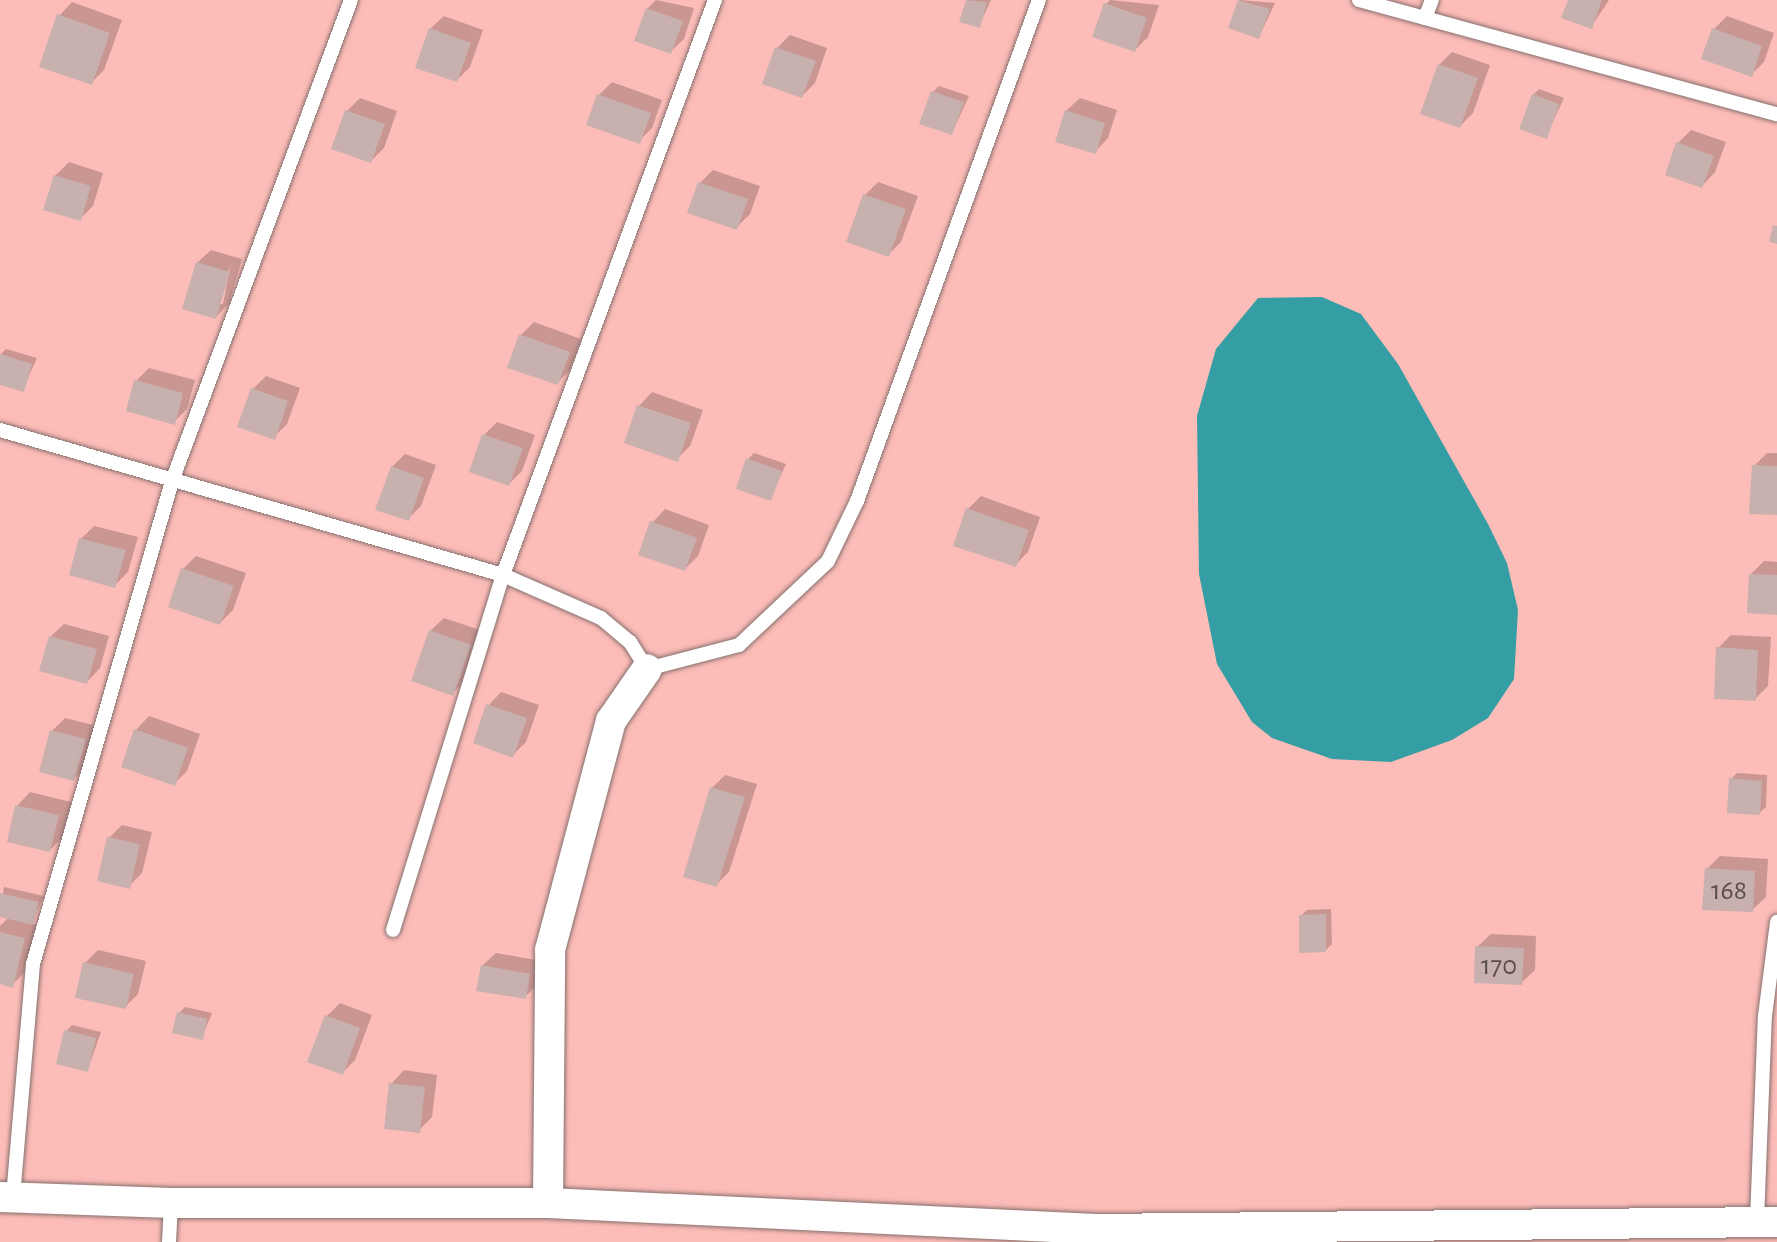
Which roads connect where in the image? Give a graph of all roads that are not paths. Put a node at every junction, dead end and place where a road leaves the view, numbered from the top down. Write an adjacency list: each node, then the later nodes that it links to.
1 (351, 0): 9 (lane)
2 (715, 0): 10 (lane)
3 (1039, 0): 11 (lane)
4 (1359, 0): 6 (lane)
5 (1432, 0): 6 (lane)
6 (1425, 18): 7 (lane)
7 (1777, 114)
8 (0, 430): 9 (lane)
9 (172, 481): 10 (lane); 14 (lane)
10 (503, 575): 11 (lane); 13 (lane)
11 (647, 669): 16 (street)
12 (1777, 922): 17 (lane)
13 (393, 930)
14 (6, 1197): 15 (street)
15 (171, 1203): 16 (street); 19 (lane)
16 (548, 1203): 18 (street)
17 (1767, 1222): 18 (street)
18 (1096, 1235)
19 (169, 1242)

